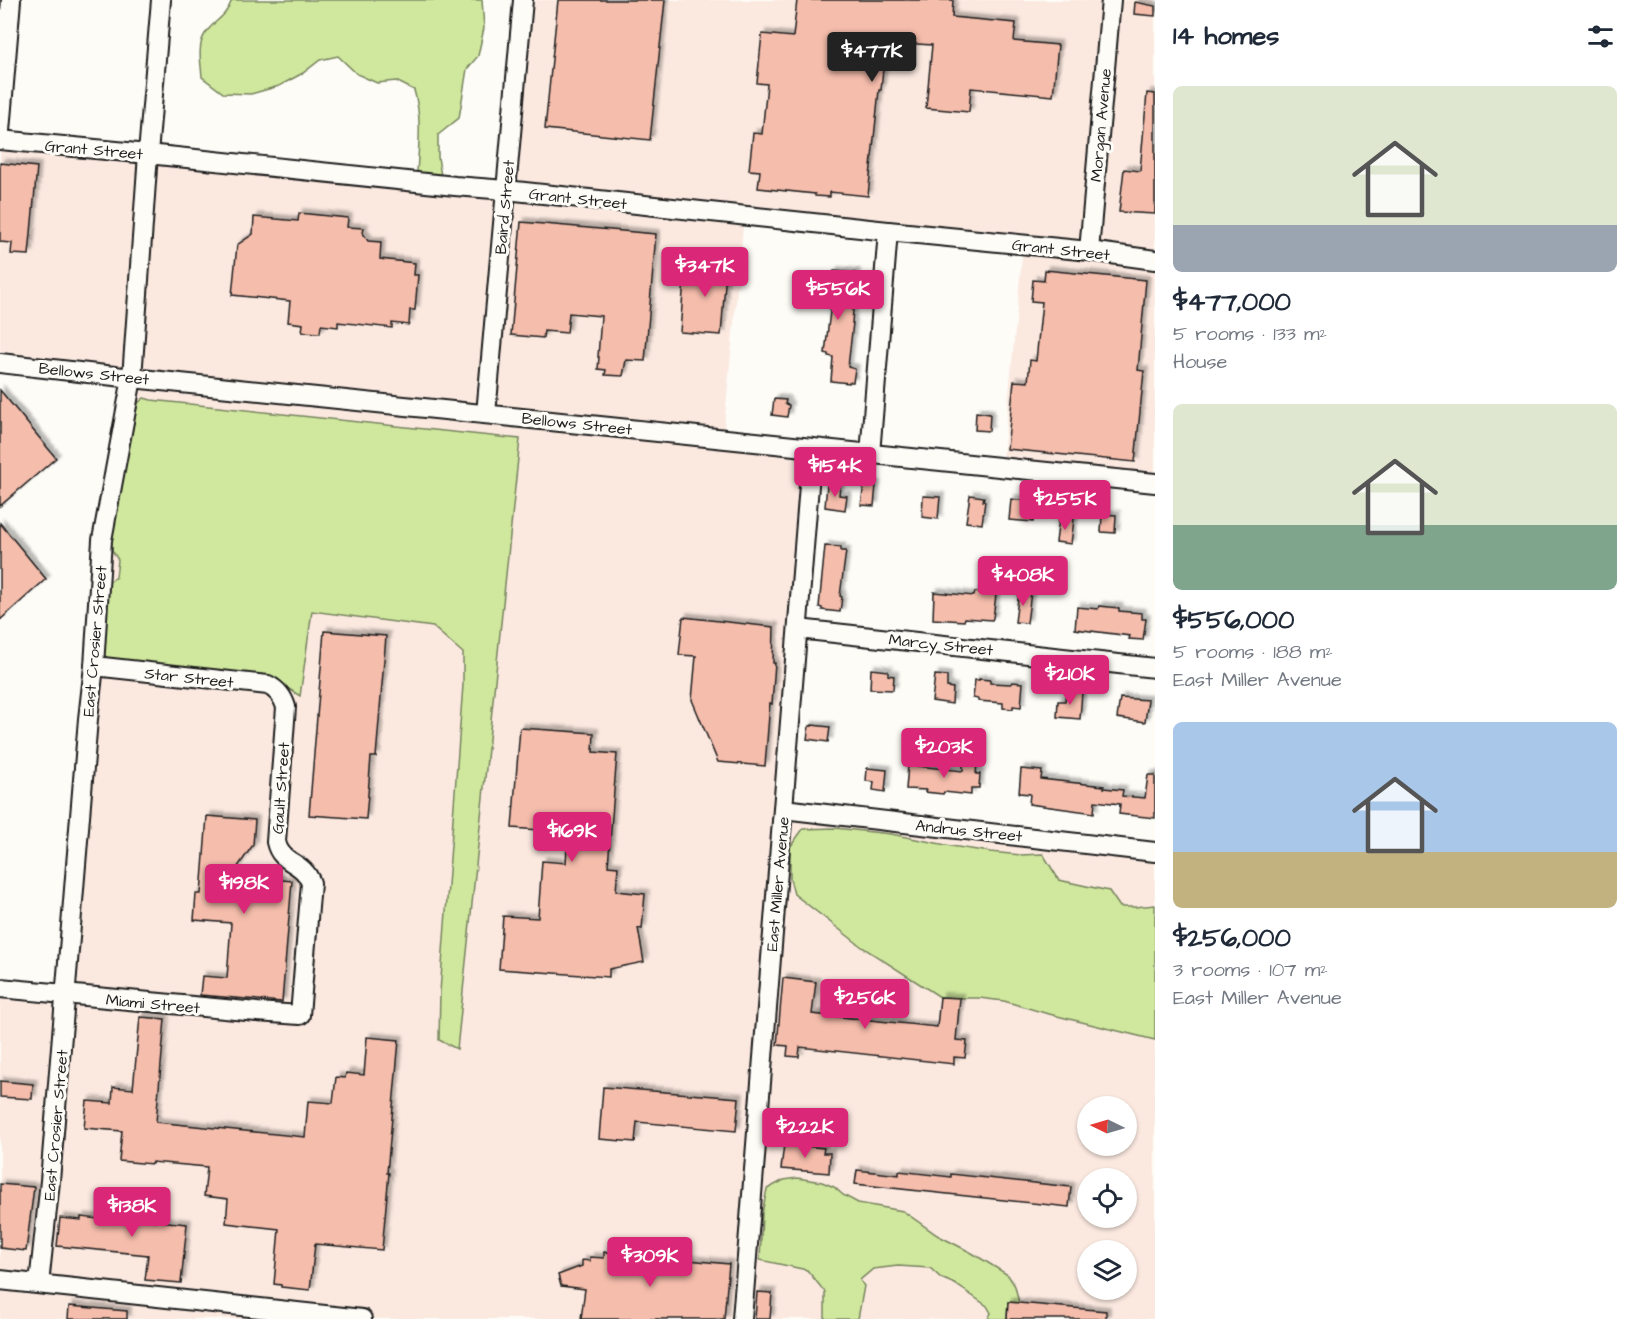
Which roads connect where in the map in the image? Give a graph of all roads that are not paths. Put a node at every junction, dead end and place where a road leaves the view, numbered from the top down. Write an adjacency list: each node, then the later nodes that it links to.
1 (11, 0): 5 (street)
2 (161, 0): 7 (street, East Crosier Street)
3 (523, 0): 8 (street, Baird Street)
4 (1111, 0): 10 (street, Morgan Avenue)
5 (0, 131)
6 (0, 140): 7 (street, Grant Street)
7 (148, 154): 8 (street, Grant Street); 13 (street, East Crosier Street)
8 (506, 190): 9 (street, Grant Street); 14 (street, Baird Street)
9 (888, 231): 10 (street, Grant Street); 16 (street)
10 (1089, 251): 11 (street, Grant Street)
11 (1155, 260)
12 (0, 363): 13 (street, Bellows Street)
13 (132, 378): 14 (street, Bellows Street); 19 (street, East Crosier Street)
14 (486, 414): 15 (street, Bellows Street)
15 (812, 448): 16 (street, Bellows Street); 18 (street, East Miller Avenue)
16 (870, 454): 17 (street, Bellows Street)
17 (1155, 483)
18 (798, 629): 20 (street, Marcy Street); 22 (street, East Miller Avenue)
19 (94, 666): 21 (street, Star Street); 25 (street, East Crosier Street)
20 (1155, 668)
21 (281, 695): 26 (street, Gault Street)
22 (783, 809): 23 (street, Andrus Street); 30 (street, East Miller Avenue)
23 (1155, 852)
24 (0, 988): 25 (street, Miami Street)
25 (66, 994): 26 (street, Miami Street); 28 (street, East Crosier Street)
26 (301, 1010)
27 (0, 1280): 28 (street)
28 (39, 1284): 29 (street)
29 (362, 1319)
30 (742, 1319)

